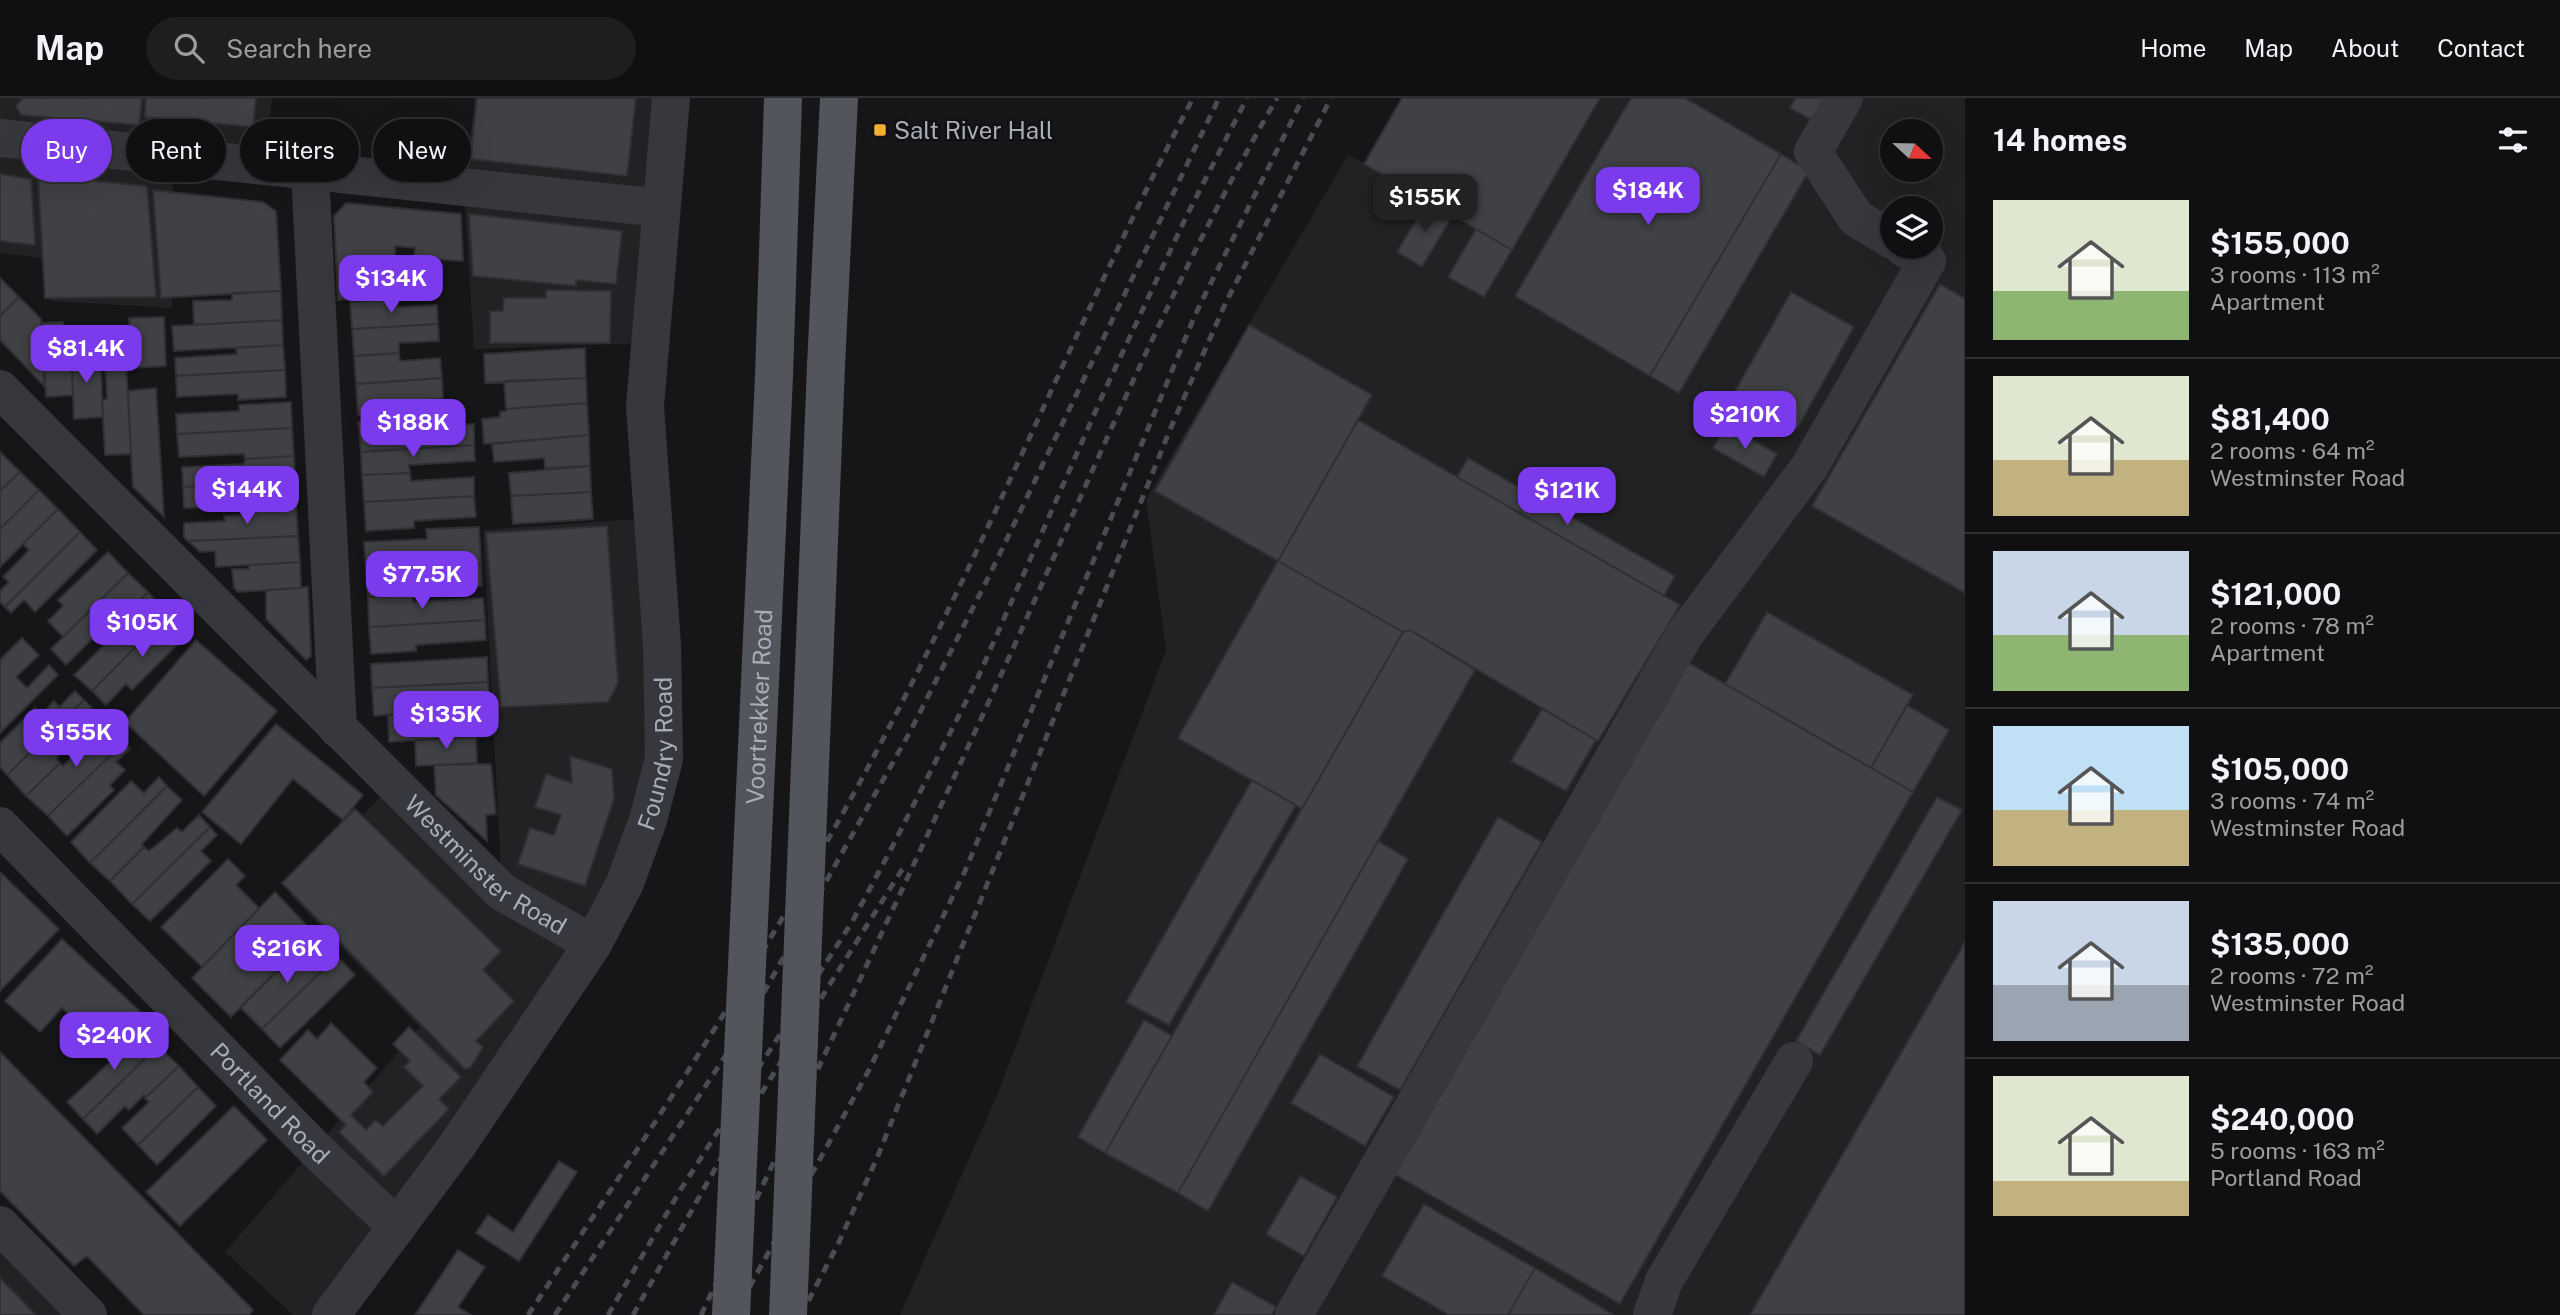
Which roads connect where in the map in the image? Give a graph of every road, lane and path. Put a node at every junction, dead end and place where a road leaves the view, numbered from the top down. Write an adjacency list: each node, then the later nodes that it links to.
1 (671, 98): 9 (street, Foundry Road)
2 (783, 98): 21 (main road, Voortrekker Road, bridge)
3 (839, 98): 22 (main road, bridge)
4 (1844, 98): 10 (street)
5 (0, 138): 6 (street)
6 (240, 164)
7 (359, 177): 9 (street)
8 (311, 182): 13 (street)
9 (661, 208): 15 (street, Foundry Road)
10 (1880, 233)
11 (1924, 259): 23 (street)
12 (0, 389): 13 (street, Westminster Road)
13 (338, 729): 15 (street, Westminster Road)
14 (0, 826): 18 (street, Portland Road)
15 (593, 944): 18 (street, Foundry Road)
16 (1794, 1061): 24 (street)
17 (0, 1225): 19 (street)
18 (397, 1227): 20 (street, Foundry Road)
19 (88, 1315)
20 (331, 1315)
21 (731, 1315)
22 (788, 1315)
23 (1294, 1315)
24 (1652, 1315)

